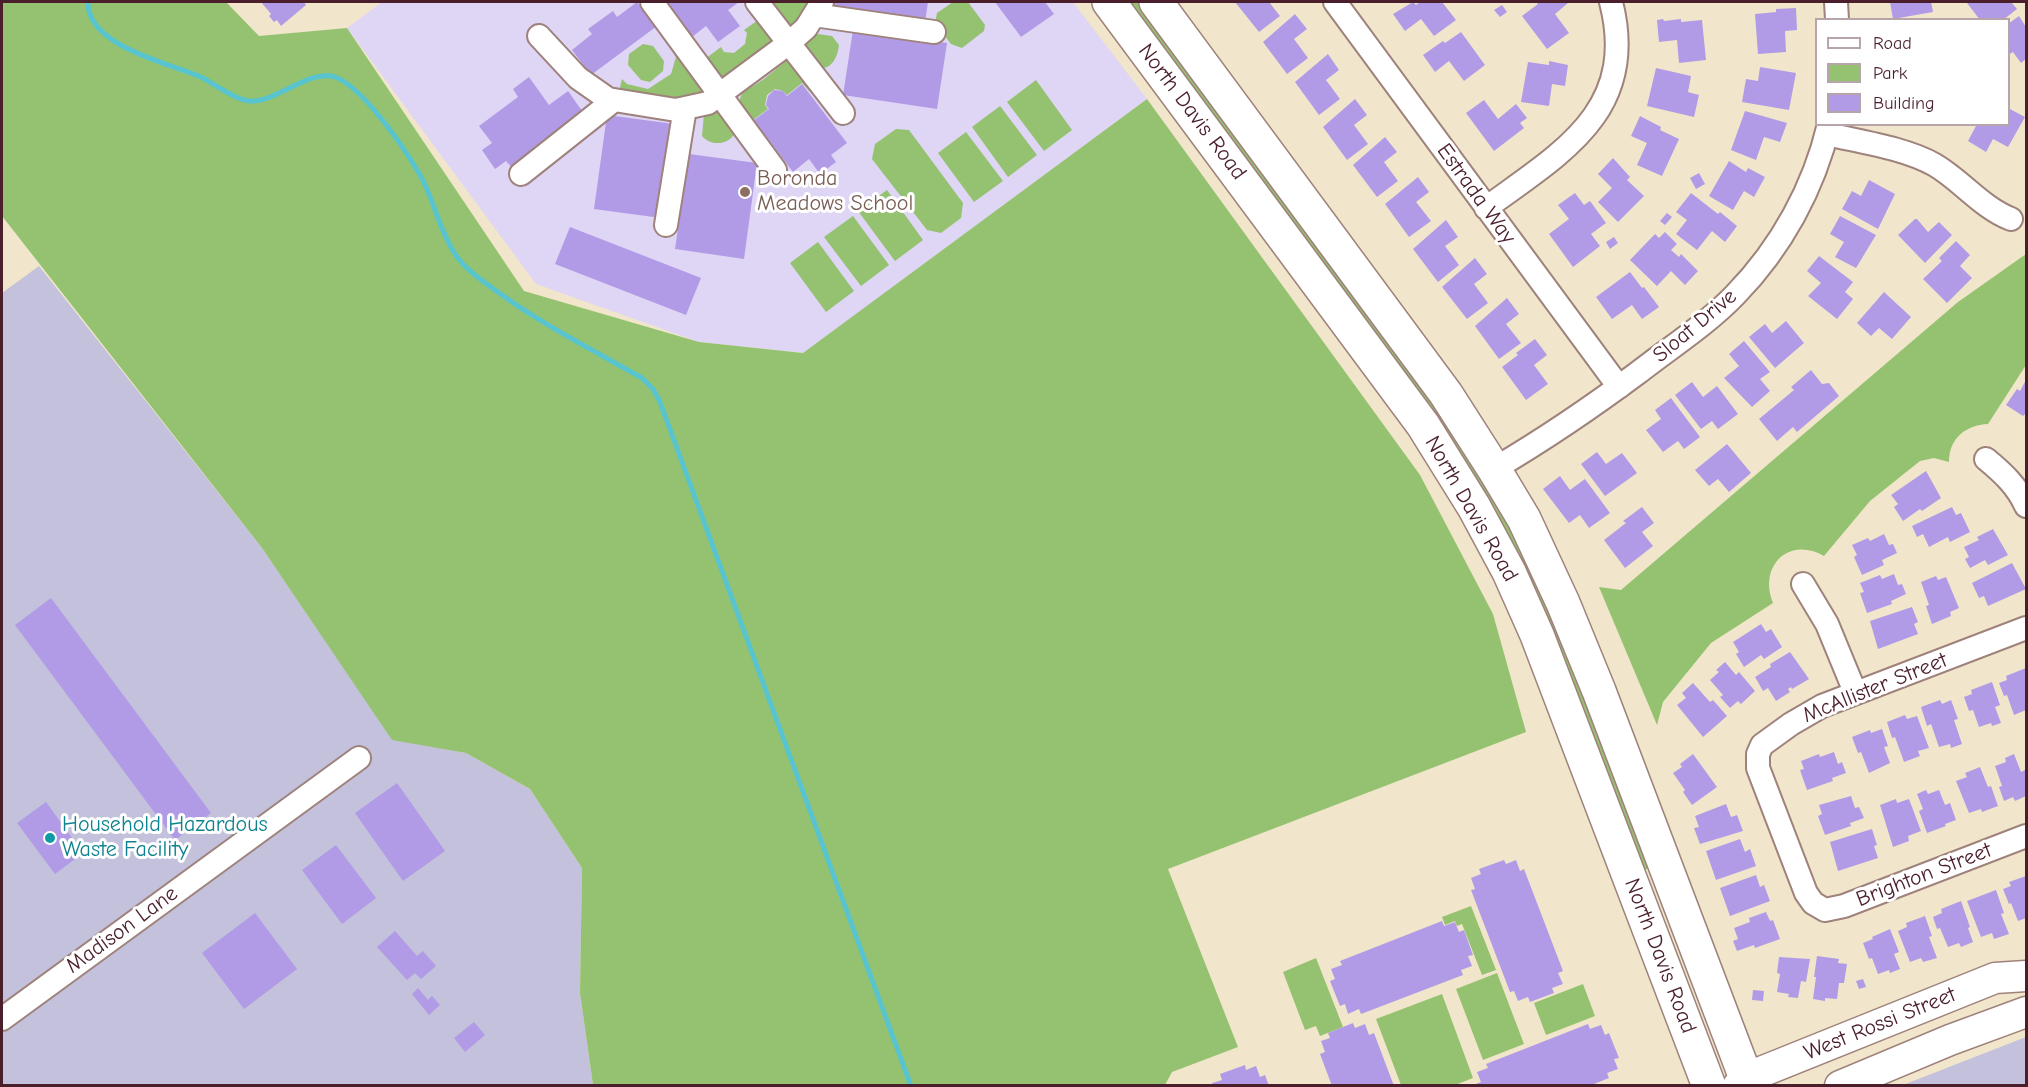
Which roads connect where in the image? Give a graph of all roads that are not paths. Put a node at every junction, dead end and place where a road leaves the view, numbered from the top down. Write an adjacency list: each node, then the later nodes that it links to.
1 (652, 2): 13 (street)
2 (757, 2): 12 (street)
3 (1110, 2): 37 (highway, North Davis Road)
4 (1156, 2): 25 (highway, North Davis Road)
5 (1335, 2): 20 (street, Estrada Way)
6 (1611, 2): 20 (street)
7 (1836, 2): 9 (street)
8 (818, 8): 10 (street); 12 (street)
9 (1837, 18)
10 (934, 32)
11 (539, 36): 14 (street)
12 (789, 44): 13 (street); 16 (street)
13 (720, 95): 15 (street); 18 (street)
14 (613, 101): 15 (street); 19 (street)
15 (686, 108): 22 (street)
16 (843, 113)
17 (1828, 129): 21 (street); 23 (street, Sloat Drive)
18 (775, 170)
19 (520, 174)
20 (1486, 208): 23 (street, Estrada Way)
21 (2011, 219)
22 (666, 225)
23 (1619, 387): 25 (street, Sloat Drive)
24 (1986, 459): 26 (street)
25 (1494, 469): 36 (highway, North Davis Road)
26 (2026, 506)
27 (1803, 584): 29 (street)
28 (2026, 628): 29 (street, McAllister Street)
29 (1855, 692): 32 (street, McAllister Street)
30 (359, 758): 35 (street, Madison Lane)
31 (2026, 836): 32 (street, Brighton Street)
32 (1821, 908)
33 (2026, 976): 36 (main road, West Rossi Street)
34 (2026, 1012): 38 (main road, West Rossi Street)
35 (2, 1019)
36 (1744, 1083)
37 (1709, 1086)
38 (1840, 1086)

